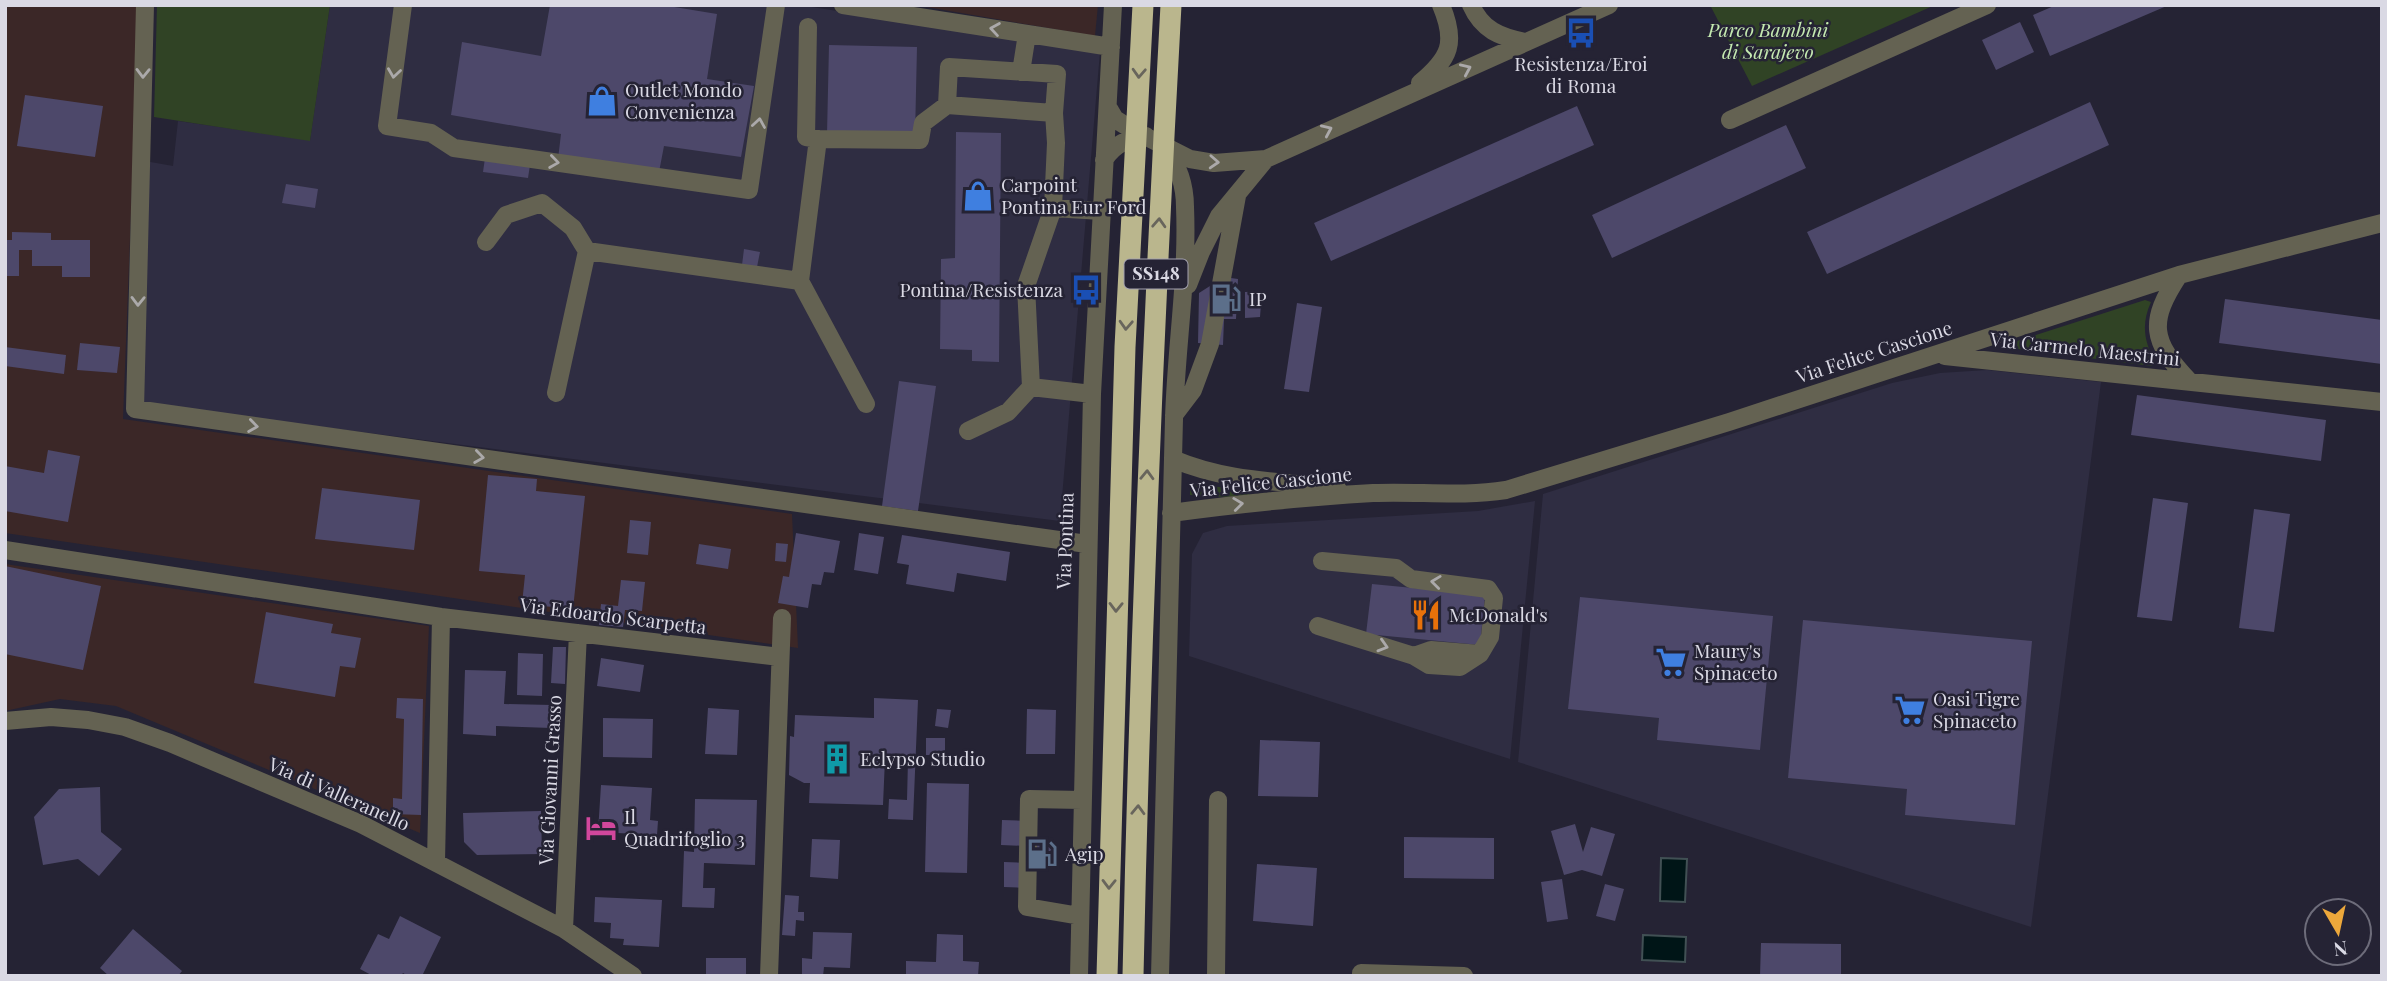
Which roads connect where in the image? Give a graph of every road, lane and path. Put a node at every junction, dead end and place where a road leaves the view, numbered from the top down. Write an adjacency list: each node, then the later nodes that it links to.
1 (145, 5): 48 (street, one-way to 48)
2 (403, 5): 3 (street, one-way to 3)
3 (776, 5)
4 (843, 5): 13 (street, one-way to 4)
5 (1143, 5): 65 (highway, SS148, one-way to 65)
6 (1171, 5): 66 (highway, SS148, one-way to 6)
7 (1441, 5): 17 (street)
8 (1471, 5): 14 (street)
9 (1609, 5): 14 (street)
10 (1987, 5): 21 (street)
11 (1114, 6): 15 (street, Via Pontina)
12 (808, 27): 23 (street)
13 (1027, 34): 15 (street); 16 (street)
14 (1525, 43): 17 (street, one-way to 14)
15 (1111, 47): 19 (street, Via Pontina)
16 (1021, 72): 18 (street); 20 (street)
17 (1407, 95): 25 (street, one-way to 17)
18 (947, 105): 20 (street); 23 (street)
19 (1108, 107): 22 (street); 26 (street, Via Pontina)
20 (1054, 113): 28 (street)
21 (1730, 120)
22 (1146, 136): 24 (street); 26 (street)
23 (818, 139): 34 (street)
24 (1165, 148): 25 (street, one-way to 25); 35 (street)
25 (1266, 159): 27 (street)
26 (1104, 160): 29 (street, Via Pontina)
27 (1238, 191): 35 (street); 43 (street)
28 (1053, 208): 29 (street); 38 (street)
29 (1101, 211): 40 (street, Via Pontina)
30 (2382, 223): 33 (street, Via Felice Cascione)
31 (486, 242): 32 (street)
32 (587, 251): 34 (street); 39 (street)
33 (2179, 275): 36 (street, Via Felice Cascione); 37 (street, Via Carmelo Maestrini)
34 (800, 281): 42 (street)
35 (1182, 305): 43 (street)
36 (1934, 355): 37 (street, Via Carmelo Maestrini); 46 (street, Via Felice Cascione)
37 (2189, 381): 41 (street, Via Carmelo Maestrini)
38 (1031, 387): 40 (street); 44 (street)
39 (556, 393)
40 (1092, 394): 48 (street, Via Pontina)
41 (2382, 402)
42 (866, 404)
43 (1174, 415): 45 (street)
44 (968, 432)
45 (1173, 459): 46 (street, Via Felice Cascione); 47 (street)
46 (1376, 493): 47 (street, Via Felice Cascione, one-way to 46)
47 (1171, 513): 67 (street)
48 (1087, 544): 57 (street, Via Pontina)
49 (5, 550): 51 (street, Via Edoardo Scarpetta)
50 (1322, 561): 53 (street, one-way to 50)
51 (441, 617): 54 (street, Via Edoardo Scarpetta); 59 (street)
52 (782, 618): 55 (street)
53 (1318, 626)
54 (578, 633): 55 (street, Via Edoardo Scarpetta); 61 (street, Via Giovanni Grasso)
55 (780, 657): 63 (street)
56 (5, 721): 59 (street, Via di Valleranello)
57 (1082, 800): 60 (street, Via Pontina); 60 (street)
58 (1218, 800): 68 (street)
59 (436, 862): 61 (street, Via di Valleranello)
60 (1080, 916): 64 (street, Via Pontina)
61 (564, 929): 62 (street, Via di Valleranello)
62 (634, 976)
63 (769, 976)
64 (1079, 976)
65 (1107, 976)
66 (1133, 976)
67 (1160, 976)
68 (1216, 976)
69 (1361, 976): 70 (street)
70 (1464, 976)

